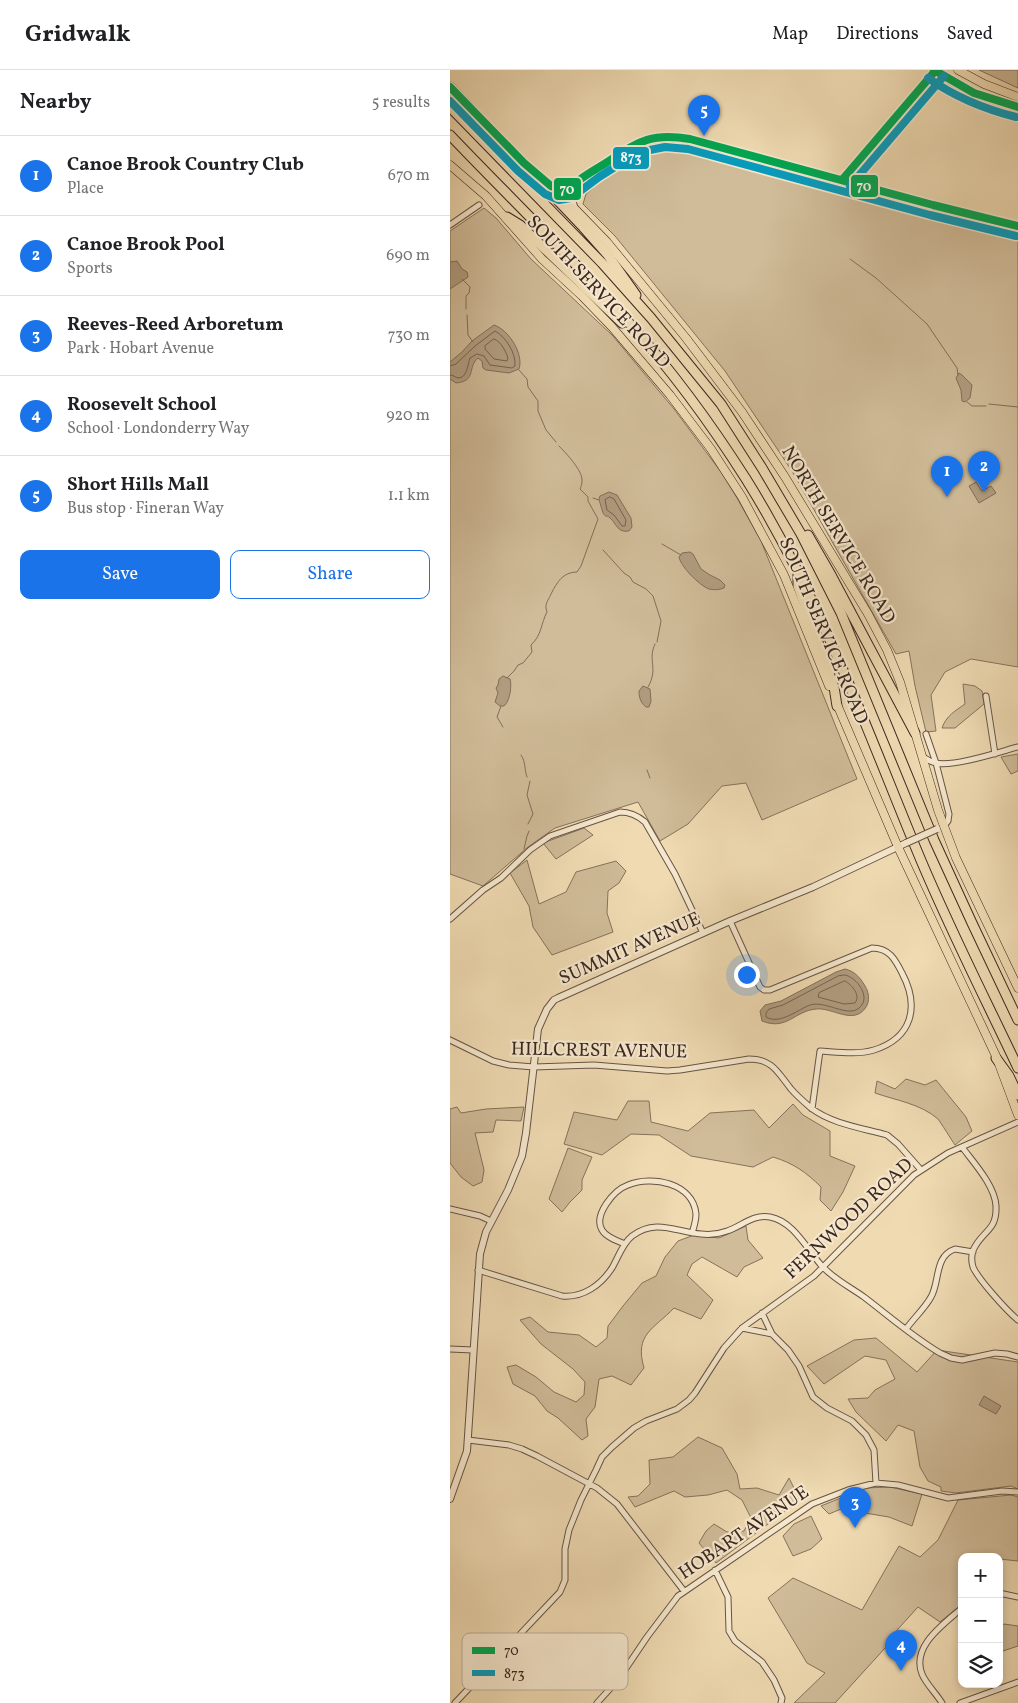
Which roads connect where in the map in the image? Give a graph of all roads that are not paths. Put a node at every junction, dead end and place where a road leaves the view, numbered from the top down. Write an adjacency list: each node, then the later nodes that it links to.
1 (935, 70): 8 (main road); 15 (street)
2 (958, 70): 6 (main road)
3 (450, 82): 5 (highway)
4 (450, 87): 5 (highway)
5 (459, 95): 11 (highway)
6 (1018, 97)
7 (450, 107): 22 (highway)
8 (1018, 107)
9 (450, 135): 13 (highway)
10 (450, 139): 13 (highway)
11 (524, 163): 16 (main road, NORTH SERVICE ROAD); 22 (highway)
12 (450, 165): 19 (main road, SOUTH SERVICE ROAD)
13 (480, 166): 23 (highway)
14 (600, 167): 15 (street); 16 (street); 18 (street)
15 (842, 180): 21 (street)
16 (551, 186): 18 (main road, NORTH SERVICE ROAD)
17 (479, 204): 20 (street)
18 (575, 208): 28 (main road, NORTH SERVICE ROAD)
19 (507, 217): 23 (highway); 27 (main road, SOUTH SERVICE ROAD)
20 (450, 225)
21 (1018, 226)
22 (651, 318): 24 (highway)
23 (645, 342): 25 (highway)
24 (762, 468): 28 (highway); 40 (highway)
25 (798, 570): 27 (highway); 44 (highway)
26 (986, 696): 31 (street)
27 (837, 706): 35 (main road, SOUTH SERVICE ROAD)
28 (915, 733): 32 (main road, NORTH SERVICE ROAD)
29 (926, 734): 33 (street)
30 (1018, 748): 31 (street)
31 (995, 754): 33 (street)
32 (922, 756): 33 (street); 34 (main road, NORTH SERVICE ROAD)
33 (936, 763): 34 (street)
34 (940, 828): 35 (street, SUMMIT AVENUE, bridge); 39 (main road, NORTH SERVICE ROAD)
35 (902, 845): 37 (street, SUMMIT AVENUE); 42 (main road, SOUTH SERVICE ROAD)
36 (450, 919): 38 (street)
37 (730, 921): 38 (street, SUMMIT AVENUE); 46 (street)
38 (703, 933): 43 (street, SUMMIT AVENUE)
39 (1018, 988)
40 (1018, 1020)
41 (450, 1040): 43 (street, HILLCREST AVENUE)
42 (996, 1058): 45 (highway); 47 (main road, SOUTH SERVICE ROAD)
43 (534, 1067): 46 (street, HILLCREST AVENUE); 52 (street, SUMMIT AVENUE)
44 (1018, 1068)
45 (1018, 1096)
46 (812, 1109): 50 (street, HILLCREST AVENUE)
47 (1018, 1115)
48 (1018, 1122): 49 (street, FERNWOOD ROAD)
49 (962, 1147): 50 (street, FERNWOOD ROAD); 55 (street)
50 (921, 1170): 56 (street, FERNWOOD ROAD)
51 (450, 1209): 52 (street)
52 (491, 1221): 57 (street, SUMMIT AVENUE)
53 (692, 1233): 54 (street); 54 (street); 56 (street)
54 (625, 1244): 57 (street)
55 (973, 1252): 59 (street); 61 (street)
56 (823, 1267): 58 (street, FERNWOOD ROAD); 61 (street)
57 (478, 1270): 64 (street, SUMMIT AVENUE)
58 (762, 1313): 60 (street, FERNWOOD ROAD); 62 (street)
59 (1018, 1320)
60 (742, 1328): 62 (street); 68 (street, FERNWOOD ROAD)
61 (906, 1328): 65 (street)
62 (772, 1334): 67 (street)
63 (450, 1349): 64 (street)
64 (473, 1350): 66 (street, SUMMIT AVENUE)
65 (1018, 1357)
66 (468, 1440): 68 (street); 70 (street, SUMMIT AVENUE)
67 (876, 1483): 69 (street, HOBART AVENUE); 71 (street, HOBART AVENUE)
68 (589, 1484): 72 (street); 76 (street, FERNWOOD ROAD)
69 (1018, 1492)
70 (450, 1499)
71 (715, 1570): 72 (street, HOBART AVENUE); 83 (street)
72 (684, 1591): 77 (street, HOBART AVENUE)
73 (1003, 1594): 74 (street)
74 (1018, 1597)
75 (958, 1612): 84 (street)
76 (521, 1633)
77 (628, 1666)
78 (1018, 1682): 85 (street)
79 (467, 1690): 81 (street, FERNWOOD ROAD)
80 (609, 1690): 82 (street, HOBART AVENUE)
81 (455, 1703)
82 (597, 1703)
83 (781, 1703)
84 (942, 1703)
85 (960, 1703)

